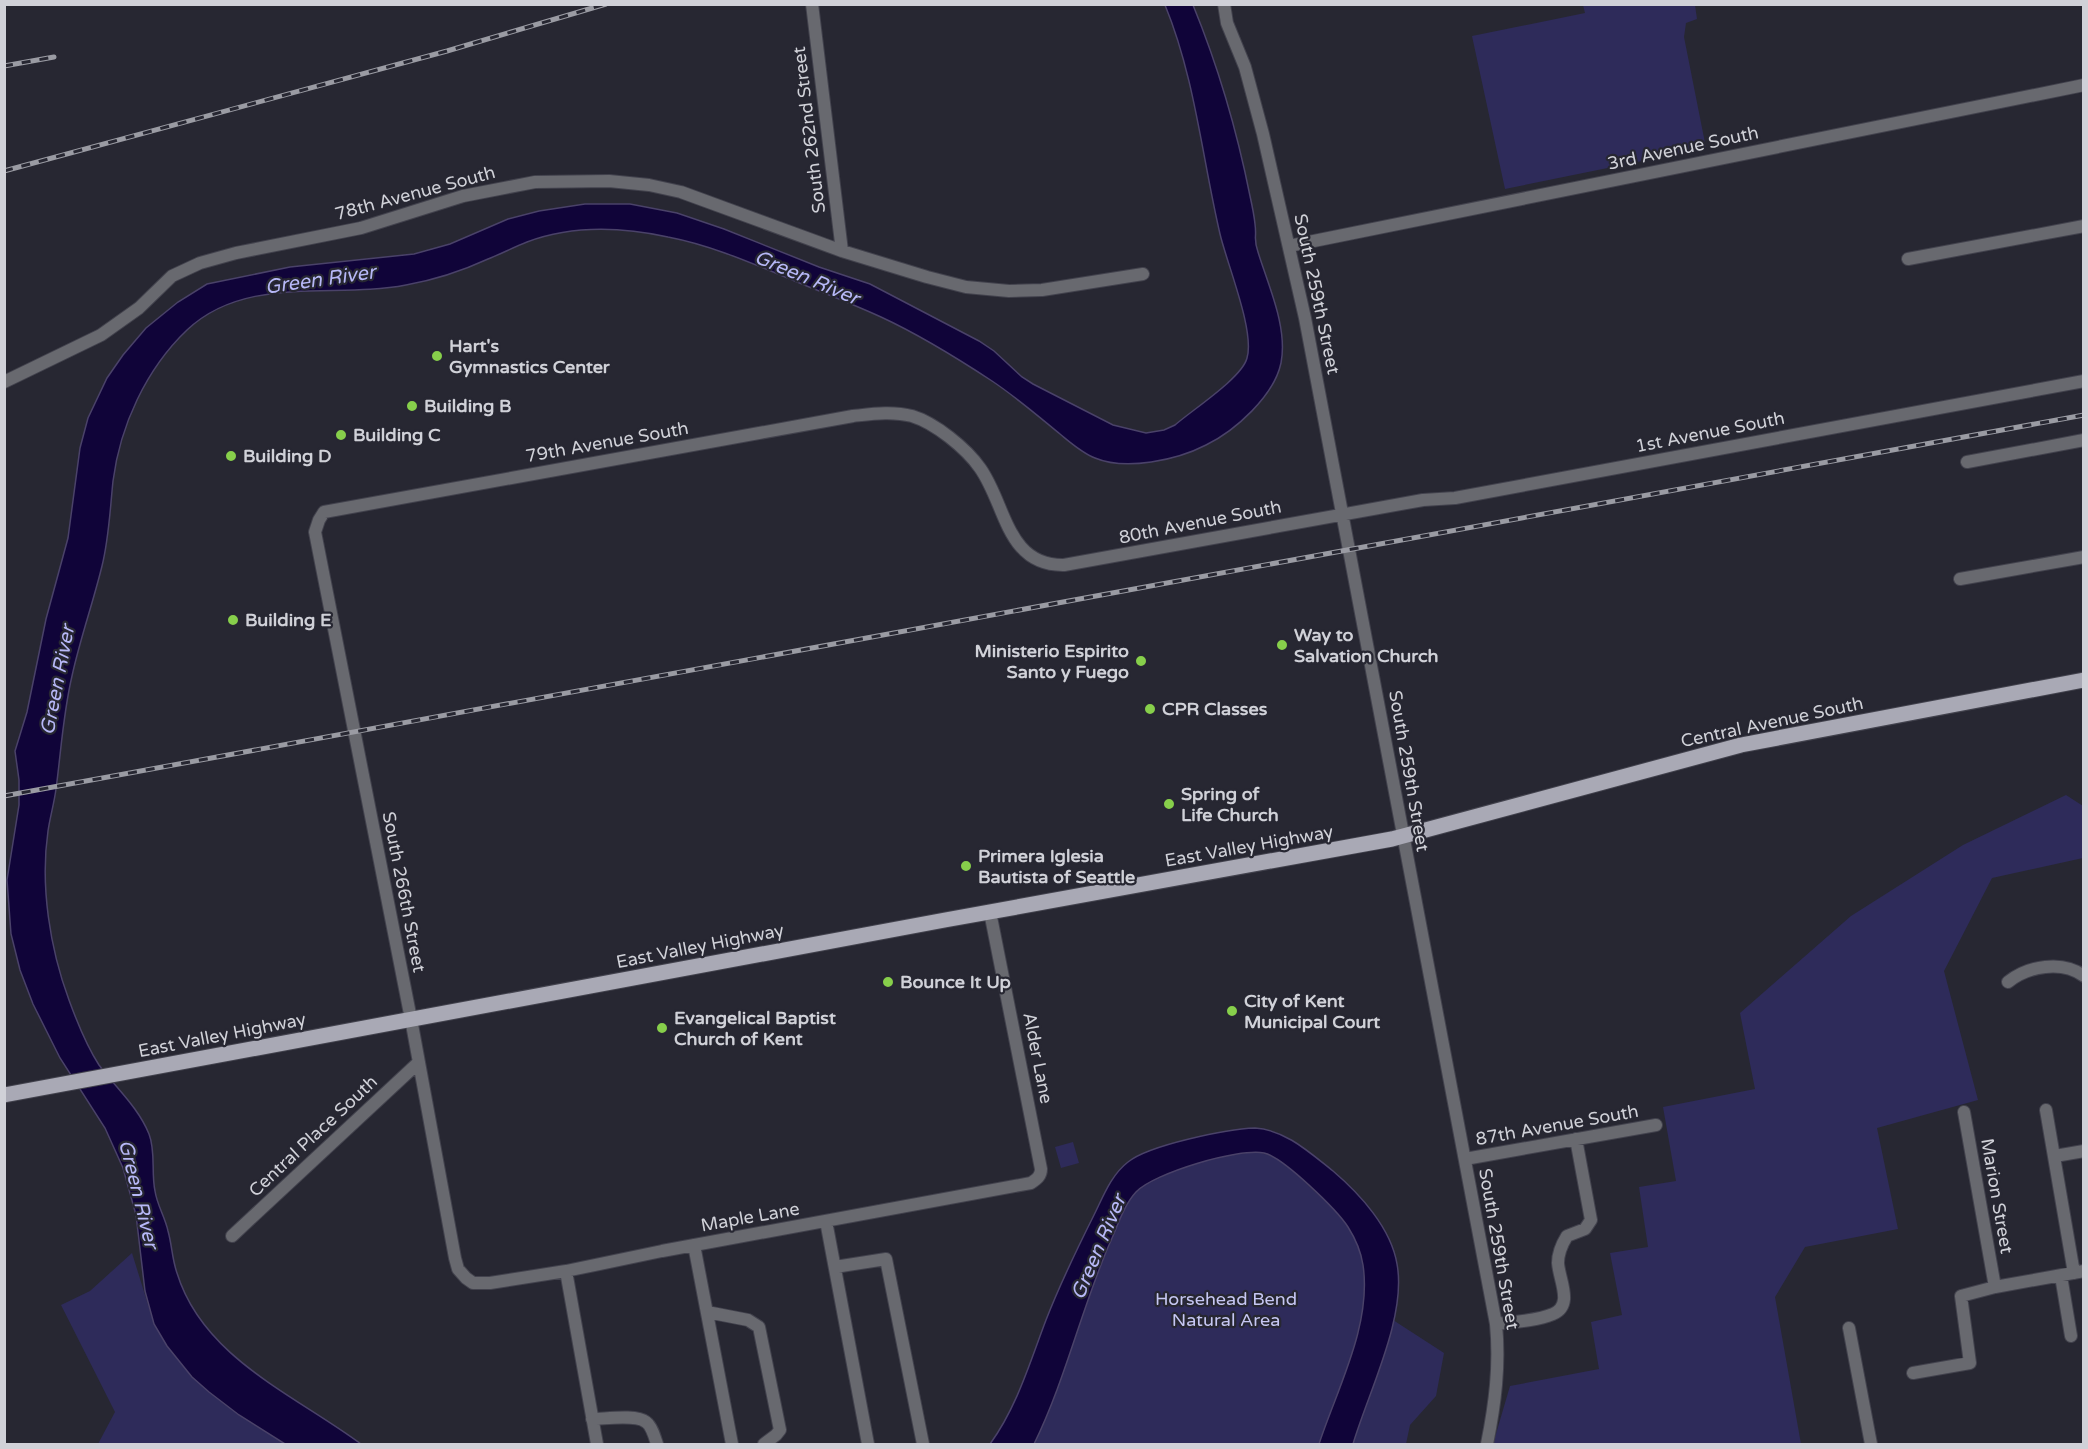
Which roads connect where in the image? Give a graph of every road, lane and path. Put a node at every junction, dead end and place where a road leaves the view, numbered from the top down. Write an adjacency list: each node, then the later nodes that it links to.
1 (812, 4): 6 (street, South 262nd Street)
2 (1224, 4): 5 (street, South 259th Street)
3 (2084, 85): 5 (street, 3rd Avenue South)
4 (2084, 225): 7 (street)
5 (1289, 246): 14 (street, South 259th Street)
6 (842, 251): 8 (street, 78th Avenue South); 10 (street, 78th Avenue South)
7 (1908, 259)
8 (1143, 274)
9 (2084, 381): 14 (street, 1st Avenue South)
10 (4, 382)
11 (2084, 440): 12 (street)
12 (1967, 462)
13 (324, 512): 16 (street, 79th Avenue South); 23 (street, South 266th Street)
14 (1342, 514): 16 (street, 80th Avenue South); 19 (street, South 259th Street)
15 (2084, 557): 17 (street)
16 (1064, 565)
17 (1960, 579)
18 (2084, 680): 19 (main road, Central Avenue South)
19 (1403, 837): 20 (main road, East Valley Highway); 32 (street, South 259th Street)
20 (990, 912): 23 (main road, East Valley Highway); 33 (street, Alder Lane)
21 (2084, 976): 22 (street)
22 (2008, 982)
23 (411, 1019): 24 (street, South 266th Street); 25 (main road, East Valley Highway)
24 (418, 1063): 35 (street, Central Place South); 41 (street, South 266th Street)
25 (4, 1095)
26 (2046, 1110): 31 (street)
27 (1964, 1112): 42 (street, Marion Street)
28 (1656, 1125): 29 (street, 87th Avenue South)
29 (1576, 1139): 32 (street, 87th Avenue South); 44 (street)
30 (2084, 1151): 31 (street)
31 (2055, 1156): 39 (street)
32 (1465, 1159): 44 (street, South 259th Street)
33 (1040, 1176): 34 (street, Maple Lane)
34 (826, 1221): 36 (street, Maple Lane); 37 (street)
35 (232, 1236)
36 (694, 1245): 38 (street, Maple Lane); 43 (street)
37 (835, 1268): 53 (street); 54 (street)
38 (566, 1271): 41 (street, Maple Lane); 48 (street)
39 (2079, 1272): 40 (street)
40 (2061, 1276): 42 (street); 46 (street)
41 (466, 1278)
42 (1995, 1287): 47 (street)
43 (707, 1312): 51 (street); 52 (street)
44 (1496, 1324): 55 (street, South 259th Street)
45 (1849, 1328): 56 (street)
46 (2071, 1336)
47 (1913, 1373)
48 (592, 1419): 49 (street); 50 (street)
49 (597, 1444)
50 (657, 1444)
51 (732, 1444)
52 (764, 1444)
53 (868, 1444)
54 (923, 1444)
55 (1487, 1444)
56 (1871, 1444)

